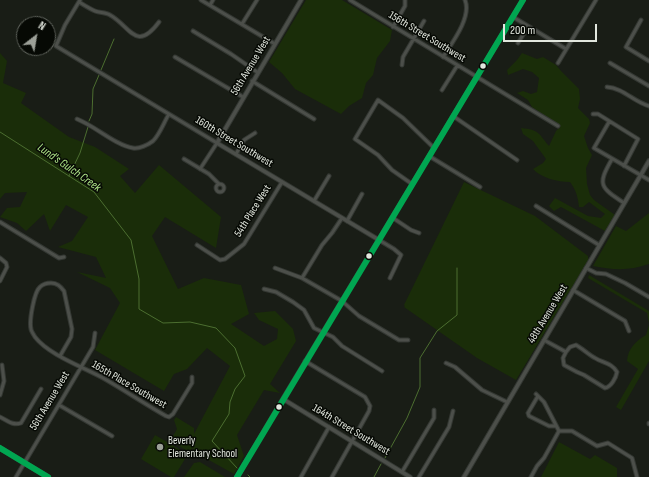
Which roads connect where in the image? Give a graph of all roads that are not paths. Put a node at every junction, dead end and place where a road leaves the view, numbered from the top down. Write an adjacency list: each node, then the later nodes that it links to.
1 (201, 0): 11 (street)
2 (213, 0): 11 (street)
3 (257, 0): 16 (street)
4 (301, 0): 22 (street, 56th Avenue West)
5 (350, 0): 17 (street, 156th Street Southwest)
6 (405, 0): 17 (street)
7 (465, 0): 25 (street)
8 (523, 0): 12 (street)
9 (596, 0): 23 (street)
10 (80, 1): 15 (street); 39 (street, 160th Street Southwest)
11 (210, 5): 16 (street)
12 (513, 18): 18 (street); 32 (street)
13 (641, 20): 26 (street)
14 (424, 21): 20 (street)
15 (159, 22)
16 (242, 24): 22 (street)
17 (393, 27): 20 (street, 156th Street Southwest)
18 (528, 27): 21 (street); 23 (street)
19 (193, 32): 31 (street)
20 (413, 39): 25 (street, 156th Street Southwest); 29 (street)
21 (518, 43)
22 (275, 44): 31 (street, 56th Avenue West)
23 (566, 49): 27 (street)
24 (175, 57): 37 (street)
25 (443, 57): 30 (street, 156th Street Southwest)
26 (649, 61)
27 (558, 63)
28 (610, 63): 34 (street)
29 (402, 65)
30 (457, 66): 32 (street, 156th Street Southwest); 36 (street)
31 (258, 72): 33 (street, 56th Avenue West)
32 (476, 77): 41 (street); 45 (street, 156th Street Southwest)
33 (252, 81): 37 (street, 56th Avenue West); 43 (street)
34 (649, 86)
35 (607, 87): 38 (street)
36 (442, 90)
37 (243, 97): 47 (street, 56th Avenue West)
38 (649, 106)
39 (169, 114): 42 (street); 47 (street, 160th Street Southwest)
40 (593, 114): 44 (street)
41 (453, 116): 48 (street); 53 (street)
42 (77, 119)
43 (314, 119)
44 (609, 122): 52 (street); 55 (street)
45 (558, 126)
46 (255, 133): 49 (street)
47 (217, 142): 49 (street, 160th Street Southwest); 56 (street)
48 (434, 148): 50 (street); 62 (street)
49 (236, 154): 60 (street, 160th Street Southwest)
50 (429, 156): 62 (street); 63 (street)
51 (184, 159): 56 (street)
52 (612, 159): 55 (street); 66 (street)
53 (517, 160)
54 (649, 161): 58 (street, 48th Avenue West)
55 (624, 166): 58 (street)
56 (200, 169): 61 (street)
57 (329, 176): 65 (street)
58 (641, 176): 59 (street); 66 (street, 48th Avenue West)
59 (649, 180)
60 (282, 182): 65 (street, 160th Street Southwest); 74 (street, 54th Place West)
61 (218, 184)
62 (412, 184): 69 (street)
63 (480, 187)
64 (362, 194): 70 (street)
65 (314, 201): 68 (street, 160th Street Southwest)
66 (624, 204): 75 (street, 48th Avenue West)
67 (536, 206): 75 (street)
68 (342, 218): 70 (street, 160th Street Southwest); 80 (street)
69 (393, 218): 72 (street); 73 (street)
70 (347, 221): 73 (street, 160th Street Southwest)
71 (0, 222): 76 (street)
72 (419, 233)
73 (379, 240): 81 (street, 160th Street Southwest); 86 (street)
74 (197, 245)
75 (599, 245): 79 (street, 48th Avenue West)
76 (64, 257)
77 (0, 258): 82 (street)
78 (275, 268): 80 (street)
79 (586, 268): 84 (street, 48th Avenue West); 85 (street)
80 (302, 278): 86 (street)
81 (390, 278)
82 (0, 281)
83 (264, 289): 89 (street)
84 (573, 290): 87 (street); 91 (street, 48th Avenue West)
85 (649, 296)
86 (342, 301): 89 (street); 90 (street)
87 (629, 331)
88 (95, 333): 97 (street, 56th Avenue West)
89 (322, 333): 94 (street); 98 (street)
90 (408, 340)
91 (544, 340): 92 (street); 103 (street, 48th Avenue West)
92 (566, 352): 92 (street)
93 (60, 356): 93 (street, 165th Place Southwest); 97 (street, 165th Place Southwest)
94 (305, 361): 102 (street); 112 (street)
95 (446, 363): 103 (street)
96 (2, 365): 101 (street)
97 (81, 368): 99 (street, 165th Place Southwest); 104 (street, 56th Avenue West)
98 (382, 371)
99 (192, 377)
100 (41, 389): 107 (street)
101 (0, 395)
102 (282, 399): 109 (street, 164th Street Southwest); 118 (street)
103 (507, 402): 123 (street, 48th Avenue West)
104 (59, 405): 111 (street); 114 (street, 56th Avenue West)
105 (434, 410): 115 (street)
106 (453, 411): 122 (street)
107 (0, 416)
108 (556, 426): 108 (street); 110 (street)
109 (329, 428): 112 (street, 164th Street Southwest); 119 (street)
110 (559, 431): 124 (street); 125 (street)
111 (112, 436)
112 (352, 441): 115 (street, 164th Street Southwest); 120 (street)
113 (0, 448): 114 (main road)
114 (24, 462): 116 (street, 56th Avenue West); 117 (main road)
115 (402, 472): 121 (street, 164th Street Southwest)
116 (16, 477)
117 (48, 477)
118 (237, 477)
119 (301, 477)
120 (332, 477)
121 (410, 477)
122 (419, 477)
123 (464, 477)
124 (531, 477)
125 (637, 477)

